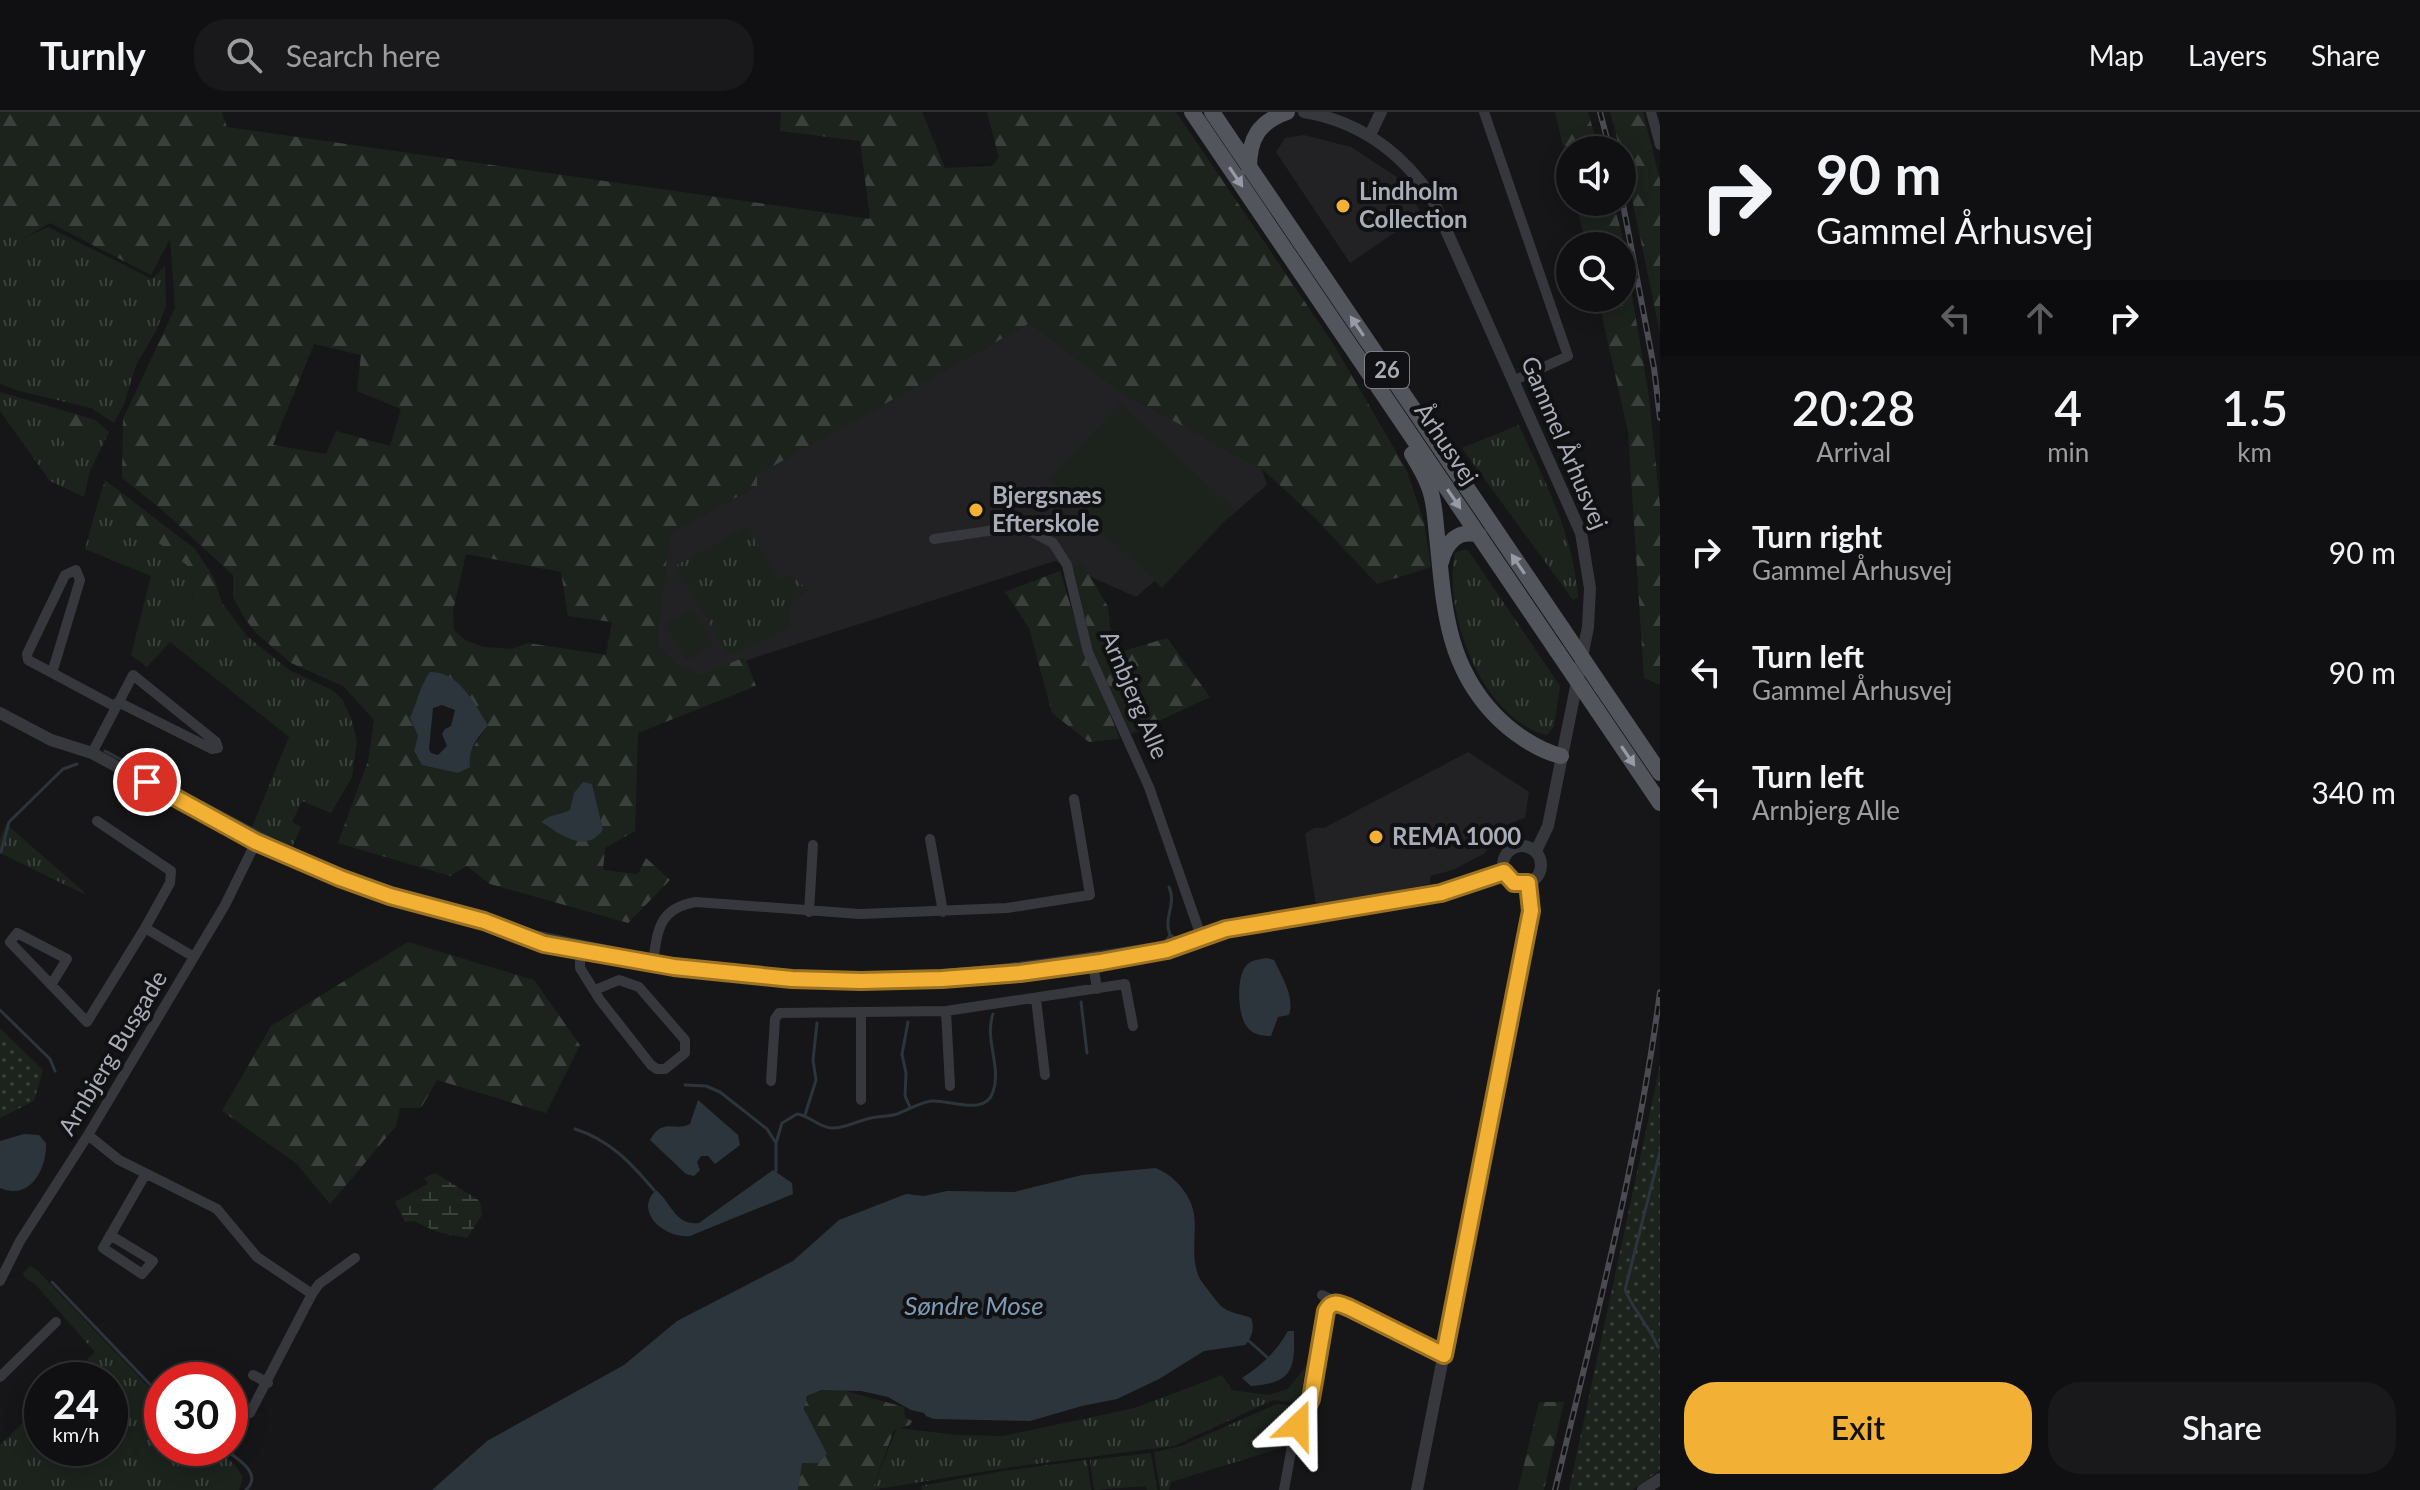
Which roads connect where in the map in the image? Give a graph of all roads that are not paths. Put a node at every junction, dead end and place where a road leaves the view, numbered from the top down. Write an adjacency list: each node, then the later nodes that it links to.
1 (1192, 112): 11 (main road, Århusvej / 26, one-way to 11)
2 (1212, 112): 10 (main road, Århusvej / 26)
3 (1287, 112): 10 (main road)
4 (1304, 112): 8 (street, Gammel Århusvej)
5 (1381, 112): 8 (street)
6 (1484, 112): 12 (street)
7 (1651, 112): 9 (street)
8 (1370, 135): 12 (street, Gammel Århusvej)
9 (1660, 145)
10 (1249, 168): 21 (main road, Århusvej / 26, one-way to 10, bridge)
11 (1347, 341): 13 (main road, Århusvej / 26, one-way to 13); 15 (main road)
12 (1513, 381): 20 (street, Gammel Århusvej)
13 (1479, 535): 15 (main road); 23 (main road, Århusvej / 26, one-way to 23, bridge)
14 (934, 539): 34 (street, Arnbjerg Alle)
15 (1441, 564): 20 (main road)
16 (52, 673): 16 (street); 17 (street)
17 (117, 704): 17 (street); 19 (street)
18 (0, 713): 19 (street)
19 (92, 753): 26 (street)
20 (1561, 756): 28 (street, Gammel Århusvej)
21 (1660, 773)
22 (1074, 799): 32 (street)
23 (1660, 803)
24 (97, 821): 33 (street)
25 (930, 839): 32 (street)
26 (256, 842): 35 (street); 36 (street, Arnbjerg Busgade)
27 (813, 845): 31 (street)
28 (1536, 851): 29 (street); 30 (street)
29 (1504, 872): 30 (street); 34 (street)
30 (1528, 883): 59 (street)
31 (809, 912): 32 (street); 38 (street)
32 (943, 912)
33 (145, 928): 36 (street); 39 (street)
34 (1201, 936): 37 (street)
35 (580, 951): 38 (street); 41 (street)
36 (194, 957): 50 (street, Arnbjerg Busgade)
37 (1093, 963): 38 (street); 40 (street)
38 (653, 964)
39 (51, 985): 39 (street)
40 (1097, 989): 42 (street); 45 (street)
41 (595, 990): 41 (street)
42 (1036, 999): 43 (street); 46 (street)
43 (946, 1011): 44 (street); 48 (street)
44 (861, 1012): 47 (street); 49 (street)
45 (1133, 1026)
46 (1045, 1075)
47 (771, 1081)
48 (950, 1086)
49 (861, 1100)
50 (88, 1135): 51 (street); 54 (street, Arnbjerg Busgade)
51 (145, 1175): 52 (street); 55 (street)
52 (110, 1235): 52 (street)
53 (355, 1258): 55 (street)
54 (0, 1281)
55 (312, 1294): 62 (street)
56 (1322, 1295): 57 (street)
57 (1337, 1302): 59 (street); 65 (street)
58 (56, 1322): 60 (street)
59 (1444, 1355): 66 (street)
60 (2, 1373)
61 (253, 1375): 62 (street)
62 (268, 1383): 63 (street)
63 (250, 1413)
64 (1660, 1479): 67 (street)
65 (1284, 1490)
66 (1417, 1490)
67 (1643, 1490)

